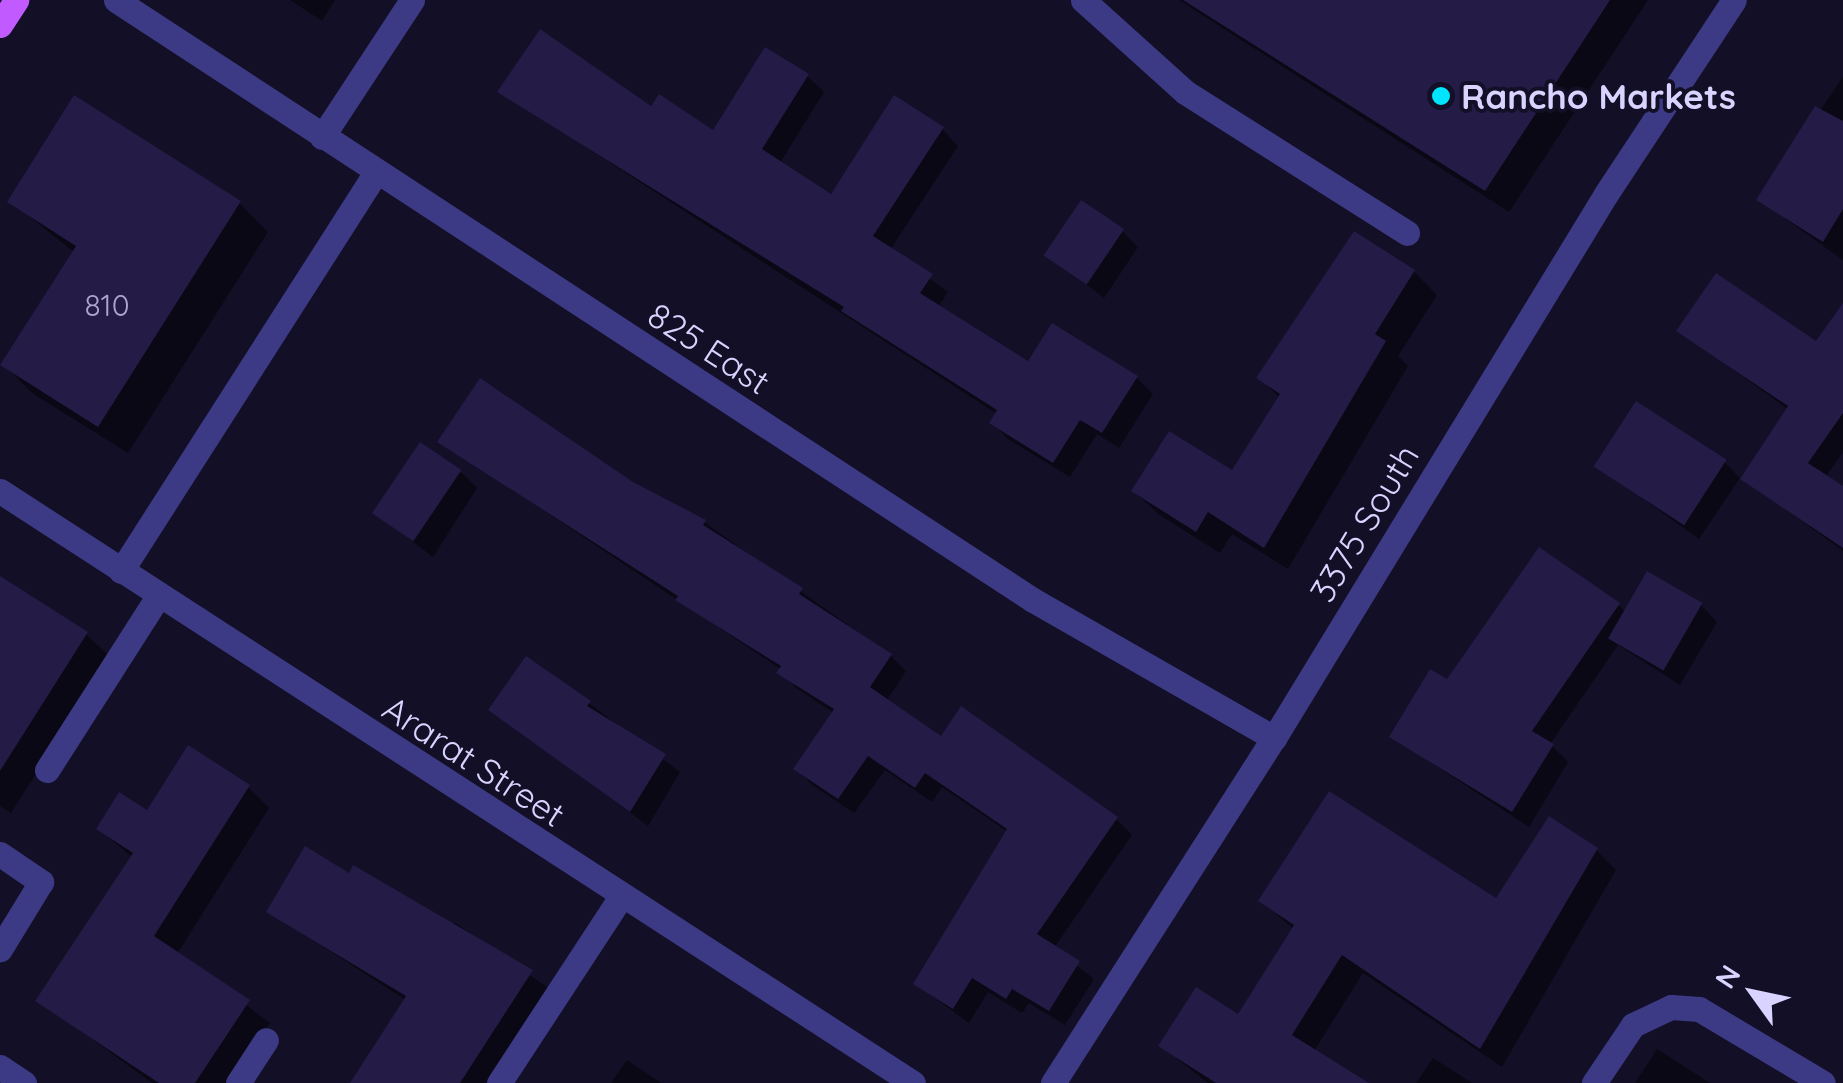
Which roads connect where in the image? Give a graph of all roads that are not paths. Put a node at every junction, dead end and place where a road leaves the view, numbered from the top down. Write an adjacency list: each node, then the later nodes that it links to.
1 (116, 0): 5 (street, 825 East)
2 (412, 0): 5 (street)
3 (1083, 0): 7 (street)
4 (1734, 0): 11 (street, 3375 South)
5 (322, 137): 6 (street, 825 East)
6 (376, 173): 9 (street); 11 (street, 825 East)
7 (1406, 233)
8 (0, 491): 9 (street, Ararat Street)
9 (122, 571): 10 (street, Ararat Street)
10 (158, 595): 12 (street); 14 (street, Ararat Street)
11 (1274, 738): 22 (street, 3375 South)
12 (47, 770)
13 (0, 854): 15 (street)
14 (620, 898): 20 (street); 21 (street, Ararat Street)
15 (0, 949)
16 (266, 1040): 19 (street)
17 (0, 1067): 18 (street)
18 (24, 1083)
19 (238, 1083)
20 (499, 1083)
21 (913, 1083)
22 (1053, 1083)
23 (1594, 1083): 24 (street)
24 (1823, 1083)

